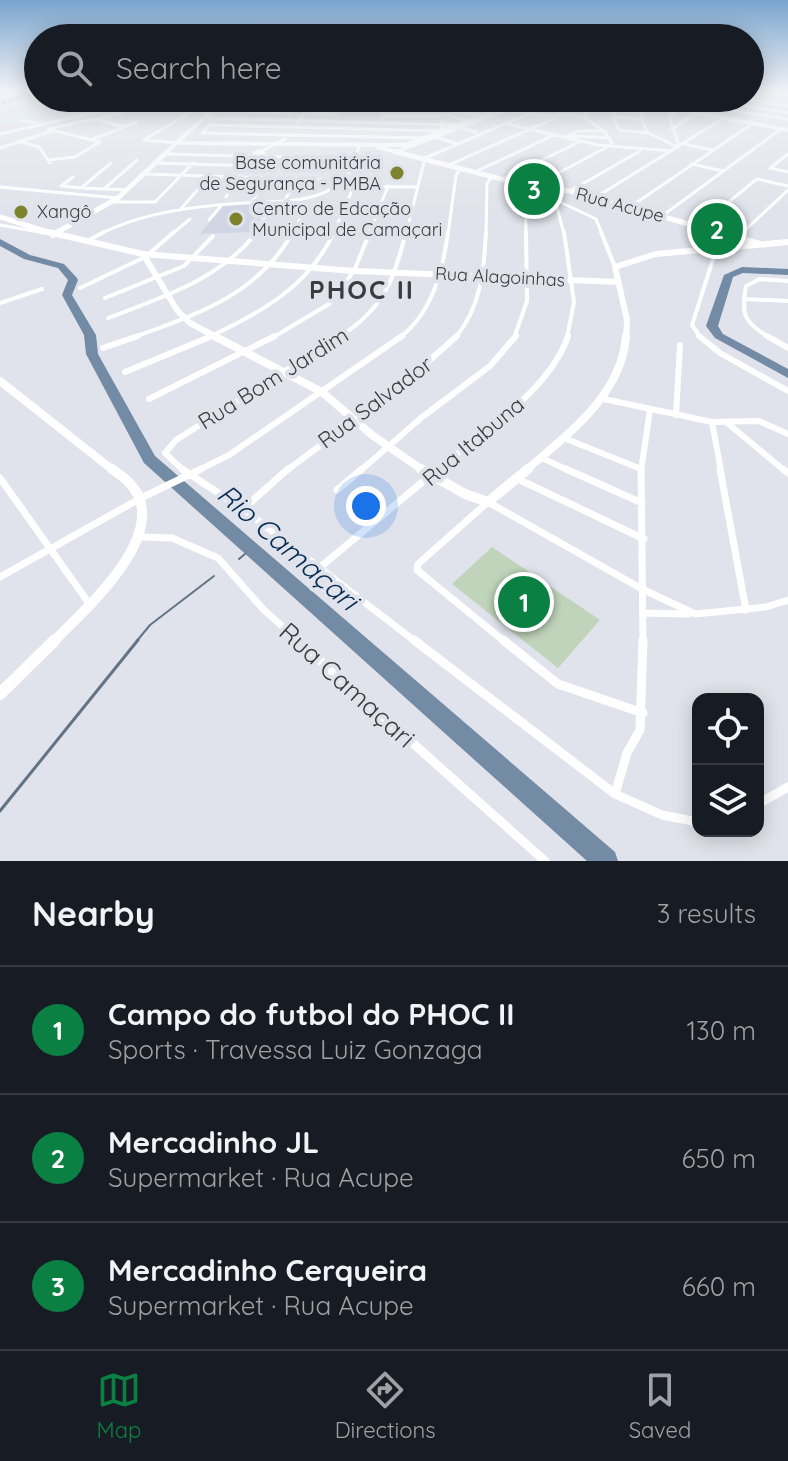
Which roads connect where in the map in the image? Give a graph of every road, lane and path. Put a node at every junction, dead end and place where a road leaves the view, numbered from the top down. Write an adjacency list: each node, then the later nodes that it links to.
1 (50, 130): 31 (street); 32 (street)
2 (116, 130): 31 (street)
3 (160, 130): 34 (street)
4 (191, 130): 34 (street)
5 (205, 130): 23 (street)
6 (220, 130): 23 (street)
7 (292, 130): 26 (street)
8 (427, 130): 19 (street)
9 (449, 130): 27 (street)
10 (471, 130): 22 (street)
11 (493, 130): 36 (street)
12 (531, 130): 25 (street); 59 (street)
13 (627, 130): 24 (street)
14 (647, 130): 24 (street)
15 (673, 130): 40 (street)
16 (705, 130): 40 (street)
17 (742, 130): 45 (street)
18 (779, 130): 63 (street)
19 (442, 131): 29 (street)
20 (579, 131): 21 (street); 28 (street)
21 (604, 131): 30 (street)
22 (476, 132)
23 (218, 133): 26 (street); 35 (street)
24 (648, 133): 40 (street)
25 (554, 135): 28 (street); 64 (street)
26 (288, 137): 29 (street); 37 (street)
27 (434, 137): 36 (street); 46 (street)
28 (570, 137): 30 (street); 33 (street)
29 (423, 138): 38 (street)
30 (609, 138): 39 (street)
31 (90, 140): 32 (street)
32 (18, 141): 43 (street)
33 (580, 141): 39 (street); 74 (street)
34 (179, 143): 35 (street); 48 (street)
35 (210, 143): 37 (street); 50 (street)
36 (458, 144): 52 (street)
37 (274, 145): 41 (street); 49 (street)
38 (405, 145): 42 (street); 46 (street)
39 (609, 146): 44 (street); 78 (street)
40 (680, 146): 45 (street); 47 (street)
41 (359, 147): 42 (street); 53 (street)
42 (377, 147): 46 (street, Rua Acupe)
43 (0, 148)
44 (641, 150): 47 (street); 85 (street)
45 (712, 150): 58 (street)
46 (398, 151): 52 (street, Rua Acupe)
47 (672, 151): 88 (street)
48 (167, 154): 50 (street); 56 (street)
49 (259, 154): 50 (street); 53 (street); 60 (street)
50 (200, 155): 57 (street)
51 (787, 156): 65 (street)
52 (425, 158): 59 (street, Rua Acupe); 80 (street, Rua Bom Jardim)
53 (354, 159): 62 (street)
54 (137, 160): 83 (street)
55 (111, 163): 81 (street)
56 (157, 163): 57 (street); 66 (street)
57 (192, 164): 60 (street); 67 (street)
58 (692, 164): 63 (street); 95 (street)
59 (449, 165): 61 (street, Rua Acupe)
60 (249, 166): 62 (street); 69 (street)
61 (461, 168): 64 (street, Rua Acupe); 125 (street)
62 (350, 169): 90 (street)
63 (724, 171): 101 (street)
64 (475, 172): 70 (street, Rua Acupe)
65 (788, 172)
66 (145, 174): 67 (street); 84 (street)
67 (181, 175): 69 (street); 89 (street)
68 (73, 177): 81 (street)
69 (240, 177): 71 (street); 87 (street)
70 (492, 177): 74 (street, Rua Acupe); 126 (street, Rua Salvador)
71 (267, 178): 72 (street); 92 (street)
72 (297, 178): 75 (street); 90 (street)
73 (207, 179): 96 (street)
74 (503, 179): 76 (street, Rua Acupe)
75 (321, 180)
76 (525, 184): 78 (street, Rua Acupe); 86 (street)
77 (388, 186): 80 (street); 99 (street); 100 (street)
78 (534, 186): 85 (street, Rua Acupe)
79 (0, 187): 89 (street)
80 (418, 187): 108 (street, Rua Bom Jardim)
81 (81, 188): 83 (street); 84 (street)
82 (788, 188): 106 (street); 111 (street)
83 (104, 189): 84 (street)
84 (125, 191): 89 (street)
85 (570, 191): 88 (street, Rua Acupe)
86 (523, 192): 91 (street); 128 (street)
87 (226, 197)
88 (596, 197): 95 (street, Rua Acupe)
89 (115, 200): 109 (street)
90 (285, 200): 93 (street)
91 (555, 200): 121 (street); 129 (street, Rua Itabuna)
92 (252, 202): 93 (street); 94 (street)
93 (273, 203): 97 (street)
94 (221, 206): 96 (street); 104 (street)
95 (630, 207): 101 (street, Rua Acupe)
96 (180, 210): 112 (street)
97 (270, 212): 98 (street); 119 (street)
98 (304, 212): 99 (street); 120 (street)
99 (340, 214): 100 (street); 122 (street)
100 (377, 216): 107 (street)
101 (662, 216): 106 (street, Rua Acupe)
102 (0, 217): 109 (street)
103 (190, 219): 116 (street)
104 (209, 220)
105 (0, 225): 109 (street)
106 (699, 226): 111 (street, Rua Acupe)
107 (371, 229): 108 (street); 123 (street)
108 (406, 230): 124 (street, Rua Bom Jardim)
109 (50, 234): 112 (street)
110 (213, 236): 118 (street)
111 (738, 237): 114 (street, Rua Acupe)
112 (85, 242): 117 (street)
113 (788, 242): 114 (street)
114 (769, 246): 115 (street)
115 (716, 250): 121 (street); 149 (street)
116 (151, 252): 117 (street, Rua Alagoinhas); 118 (street, Rua Alagoinhas)
117 (143, 256): 127 (street); 132 (street)
118 (195, 257): 119 (street, Rua Alagoinhas); 127 (street)
119 (232, 262): 120 (street, Rua Alagoinhas); 134 (street)
120 (271, 265): 122 (street, Rua Alagoinhas); 139 (street)
121 (615, 267): 131 (street)
122 (314, 268): 123 (street, Rua Alagoinhas); 141 (street)
123 (354, 271): 124 (street, Rua Alagoinhas); 145 (street)
124 (396, 272): 125 (street, Rua Alagoinhas); 146 (street, Rua Bom Jardim)
125 (440, 275): 126 (street, Rua Alagoinhas); 150 (street)
126 (482, 276): 128 (street, Rua Alagoinhas); 155 (street, Rua Salvador)
127 (159, 277): 134 (street); 135 (street)
128 (527, 278): 129 (street, Rua Alagoinhas); 160 (street)
129 (573, 280): 131 (street, Rua Alagoinhas); 165 (street, Rua Itabuna)
130 (788, 281): 136 (street)
131 (618, 282): 152 (street)
132 (80, 288)
133 (42, 289): 138 (street)
134 (167, 295): 139 (street); 140 (street)
135 (105, 298)
136 (744, 299): 137 (street); 144 (street)
137 (788, 301)
138 (0, 303)
139 (182, 317): 141 (street); 143 (street)
140 (108, 318)
141 (209, 335): 145 (street); 147 (street)
142 (680, 345): 154 (street)
143 (103, 348)
144 (788, 348)
145 (246, 353): 146 (street); 151 (street)
146 (282, 371): 150 (street); 164 (street, Rua Bom Jardim)
147 (125, 372)
148 (0, 381): 169 (street)
149 (788, 391)
150 (322, 392): 155 (street); 164 (street)
151 (149, 399)
152 (604, 399): 153 (street); 159 (street)
153 (650, 410): 154 (street); 162 (street)
154 (676, 415): 156 (street)
155 (353, 419): 160 (street); 172 (street, Rua Salvador)
156 (712, 422): 157 (street); 181 (street)
157 (726, 422): 158 (street); 163 (street)
158 (788, 434)
159 (564, 438): 161 (street); 162 (street)
160 (389, 447): 165 (street); 168 (street)
161 (542, 458): 167 (street); 171 (street)
162 (641, 469): 171 (street)
163 (788, 473)
164 (189, 475): 169 (street); 172 (street)
165 (432, 476): 170 (street); 176 (street, Rua Itabuna)
166 (0, 478): 175 (street)
167 (518, 479): 170 (street); 174 (street)
168 (337, 490)
169 (141, 498): 173 (street); 175 (street)
170 (488, 502): 178 (street); 185 (street)
171 (642, 503): 174 (street)
172 (243, 509): 176 (street)
173 (139, 537): 180 (street); 190 (street, Rua Camaçari)
174 (644, 539): 178 (street)
175 (49, 552): 177 (street); 180 (street)
176 (318, 569): 187 (street)
177 (0, 577)
178 (642, 589): 182 (street); 183 (street)
179 (788, 600): 181 (street)
180 (88, 602): 184 (street)
181 (746, 610): 183 (street)
182 (644, 613): 183 (street); 185 (street)
183 (695, 614)
184 (0, 694)
185 (643, 713): 187 (street)
186 (788, 787): 188 (street)
187 (615, 794): 189 (street)
188 (764, 801)
189 (692, 821)
190 (545, 861)

